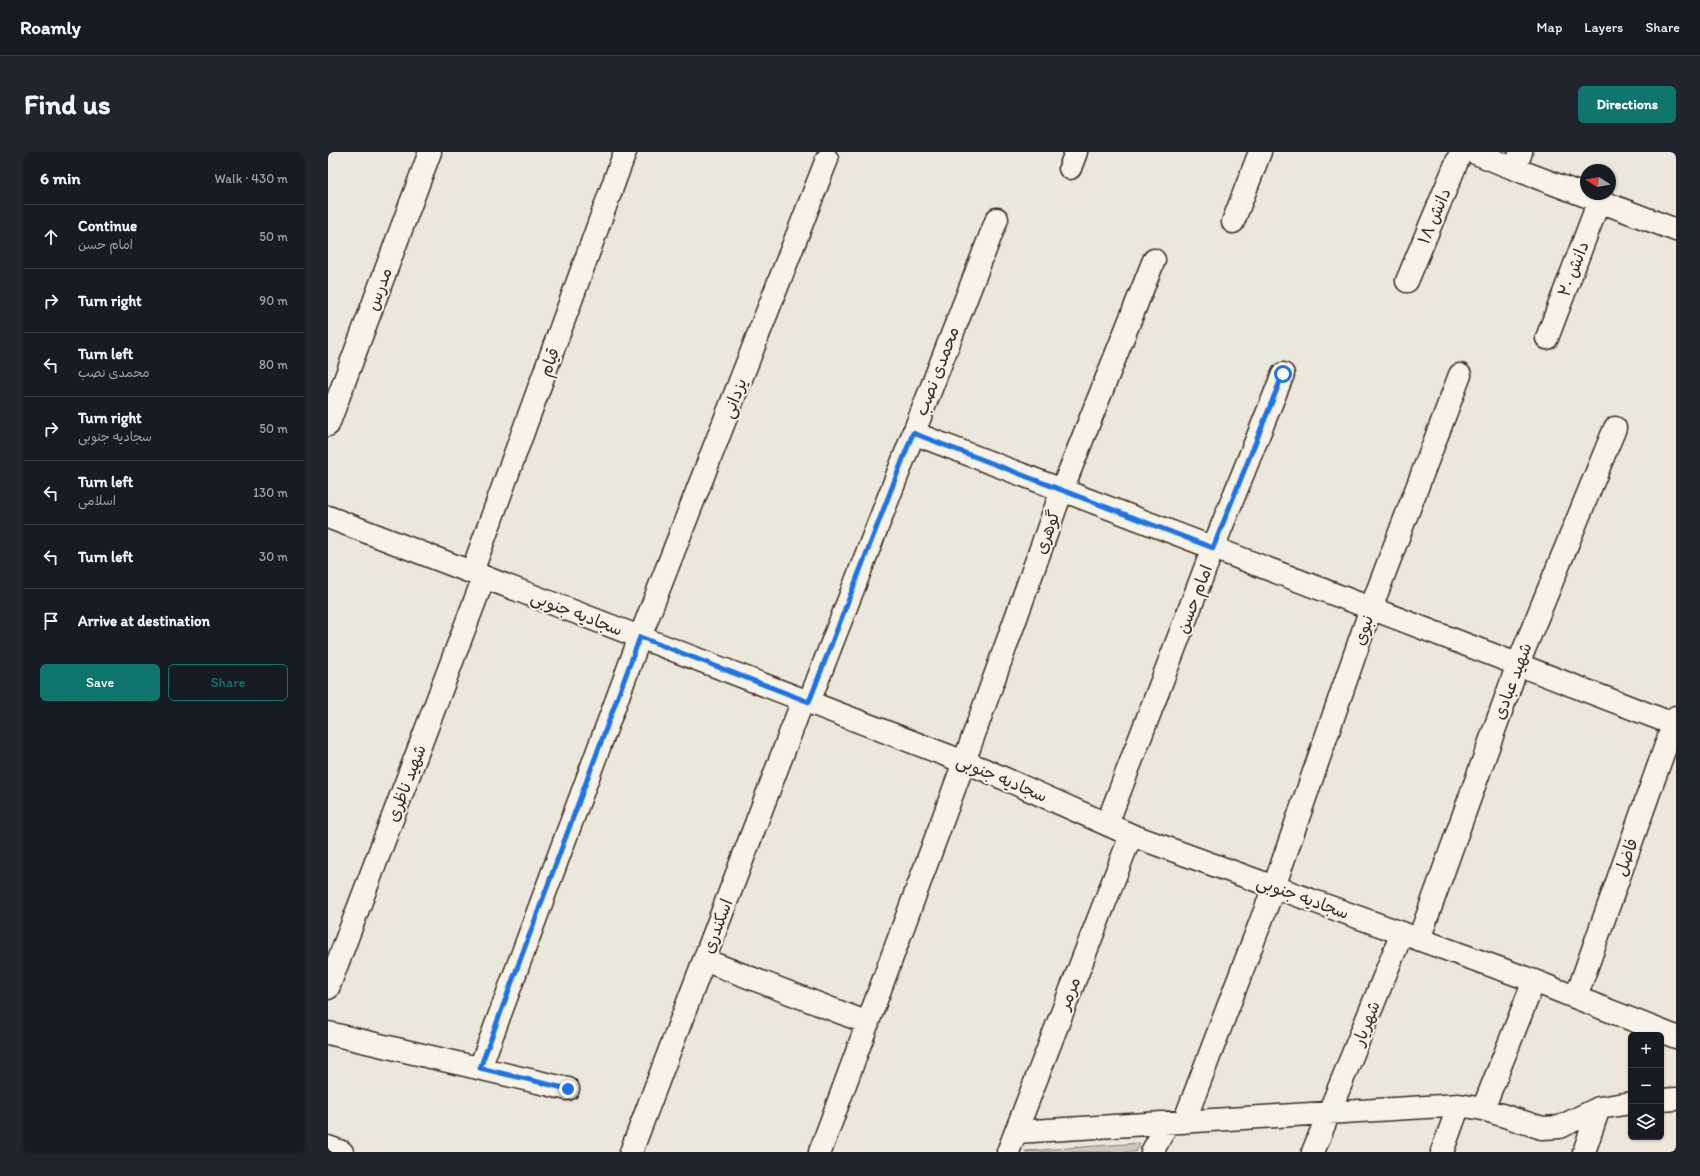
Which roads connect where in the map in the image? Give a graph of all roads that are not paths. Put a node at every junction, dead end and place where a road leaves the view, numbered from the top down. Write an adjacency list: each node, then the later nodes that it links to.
1 (430, 152): 17 (street, مدرس)
2 (625, 152): 23 (street, قیام)
3 (1260, 152): 10 (street)
4 (1461, 152): 13 (street, دانش ۱۸)
5 (1472, 152): 7 (street)
6 (827, 159): 25 (street, یزدانی)
7 (1518, 160): 8 (street)
8 (1600, 201): 11 (street); 14 (street, دانش ۲۰)
9 (997, 219): 19 (street, محمدی نصب)
10 (1233, 222)
11 (1675, 227)
12 (1154, 260): 20 (street, گوهری)
13 (1407, 281)
14 (1547, 338)
15 (1283, 374): 22 (street, امام حسن)
16 (1460, 375): 24 (street, نبوی)
17 (328, 425)
18 (1615, 428): 26 (street, شهید عبادی)
19 (913, 433): 20 (street); 27 (street, محمدی نصب)
20 (1062, 490): 22 (street); 29 (street, گوهری)
21 (328, 517): 23 (street, سجادیه جنوبی)
22 (1213, 548): 24 (street); 30 (street, امام حسن)
23 (478, 575): 25 (street, سجادیه جنوبی); 36 (street, شهید ناظری)
24 (1371, 608): 26 (street); 32 (street, نبوی)
25 (640, 637): 27 (street, سجادیه جنوبی); 41 (street, یزدانی)
26 (1518, 664): 28 (street); 33 (street, شهید عبادی)
27 (806, 701): 29 (street, سجادیه جنوبی); 34 (street, اسکندری)
28 (1675, 722): 37 (street, فاضل)
29 (964, 762): 30 (street, سجادیه جنوبی); 38 (street, گوهری)
30 (1107, 824): 31 (street, سجادیه جنوبی)
31 (1131, 834): 32 (street, سجادیه جنوبی); 51 (street, مرمر)
32 (1274, 887): 33 (street, سجادیه جنوبی); 50 (street, نبوی)
33 (1410, 936): 35 (street, سجادیه جنوبی); 49 (street, شهریار)
34 (704, 960): 38 (street); 54 (street, اسکندری)
35 (1534, 981): 37 (street, سجادیه جنوبی); 48 (street)
36 (328, 988)
37 (1576, 996): 40 (street, سجادیه جنوبی)
38 (868, 1023): 55 (street, گوهری)
39 (328, 1033): 41 (street)
40 (1676, 1037)
41 (480, 1068): 42 (street)
42 (568, 1089)
43 (1676, 1099): 44 (street)
44 (1664, 1100)
45 (1628, 1103): 47 (street)
46 (1459, 1105): 48 (street); 49 (street); 58 (street)
47 (1599, 1108): 48 (street); 59 (street)
48 (1483, 1109)
49 (1330, 1113): 50 (street); 57 (street, شهریار)
50 (1176, 1123): 51 (street); 56 (street, نبوی)
51 (1012, 1142)
52 (328, 1147): 53 (street)
53 (342, 1152)
54 (631, 1152)
55 (820, 1152)
56 (1152, 1152)
57 (1313, 1152)
58 (1442, 1152)
59 (1584, 1152)

